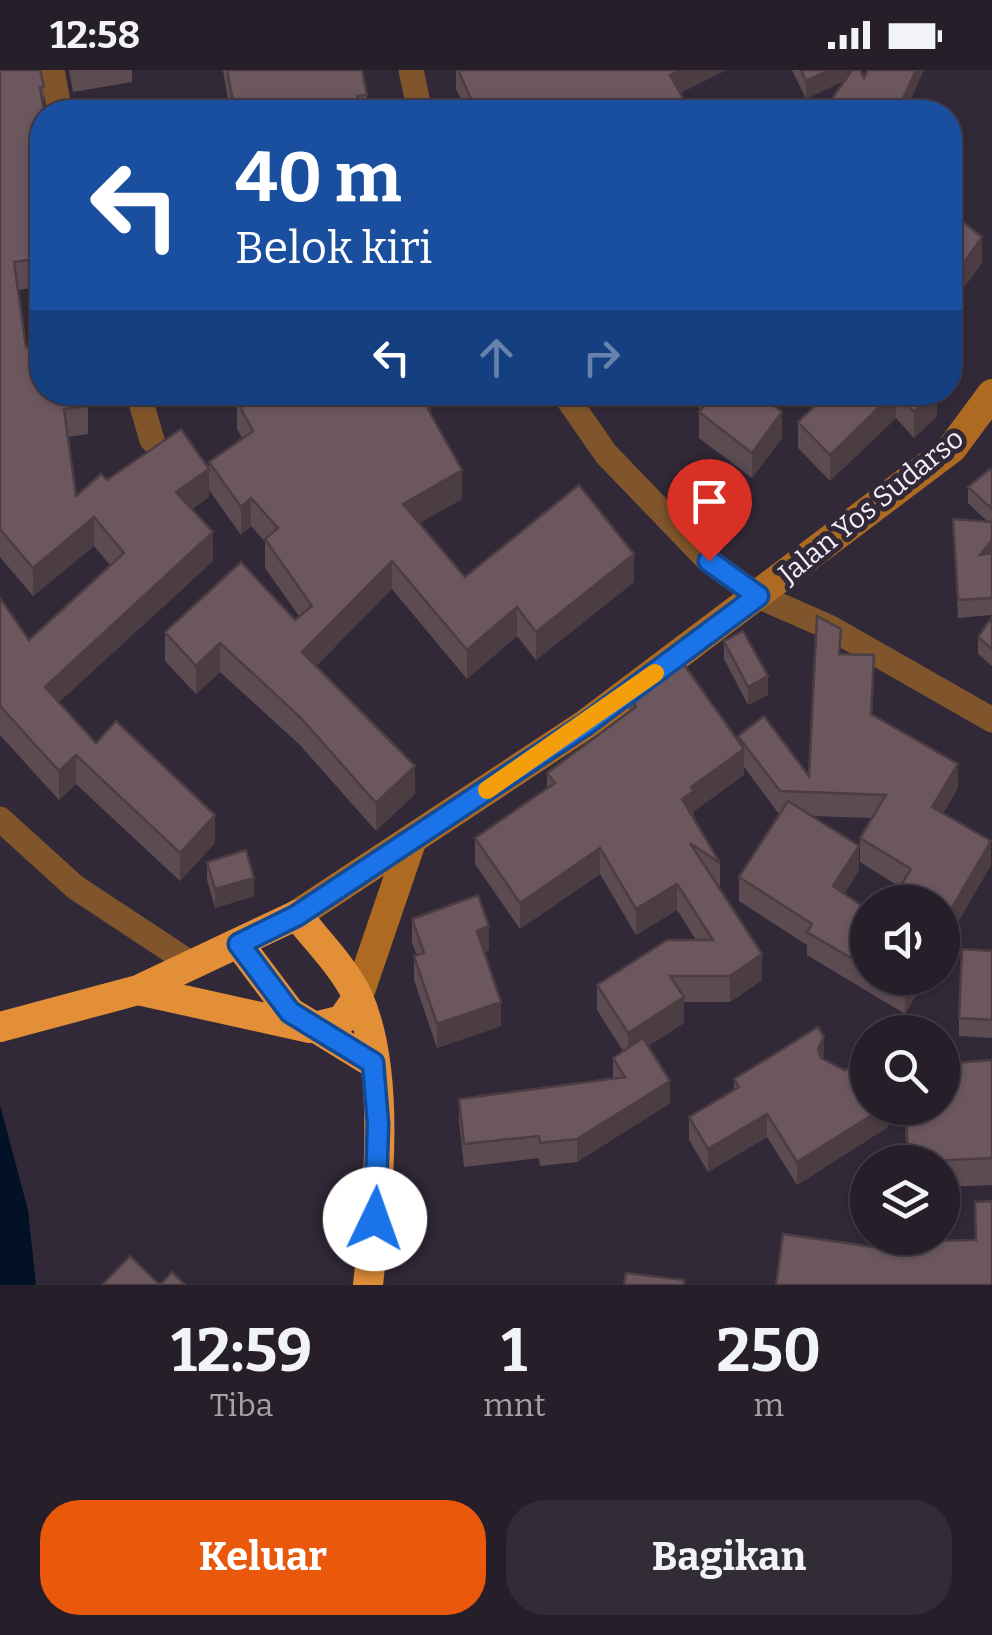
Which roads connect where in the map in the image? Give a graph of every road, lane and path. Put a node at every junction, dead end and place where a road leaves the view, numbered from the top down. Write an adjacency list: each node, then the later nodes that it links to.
1 (52, 70): 3 (street)
2 (410, 70): 4 (street)
3 (58, 100)
4 (417, 100)
5 (992, 394): 9 (main road, Jalan Yos Sudarso)
6 (142, 405): 8 (street)
7 (572, 405): 9 (street)
8 (152, 440)
9 (758, 596): 10 (street); 12 (main road, Jalan Yos Sudarso)
10 (992, 720)
11 (0, 819): 15 (street)
12 (412, 839): 13 (main road, Jalan Yos Sudarso); 17 (main road)
13 (296, 916): 14 (highway); 17 (highway)
14 (239, 944): 15 (highway); 19 (highway)
15 (193, 965): 16 (highway)
16 (138, 990): 18 (highway); 19 (highway)
17 (358, 997): 19 (highway); 20 (highway)
18 (0, 1027)
19 (310, 1028): 20 (highway)
20 (373, 1063): 21 (highway)
21 (368, 1285)

